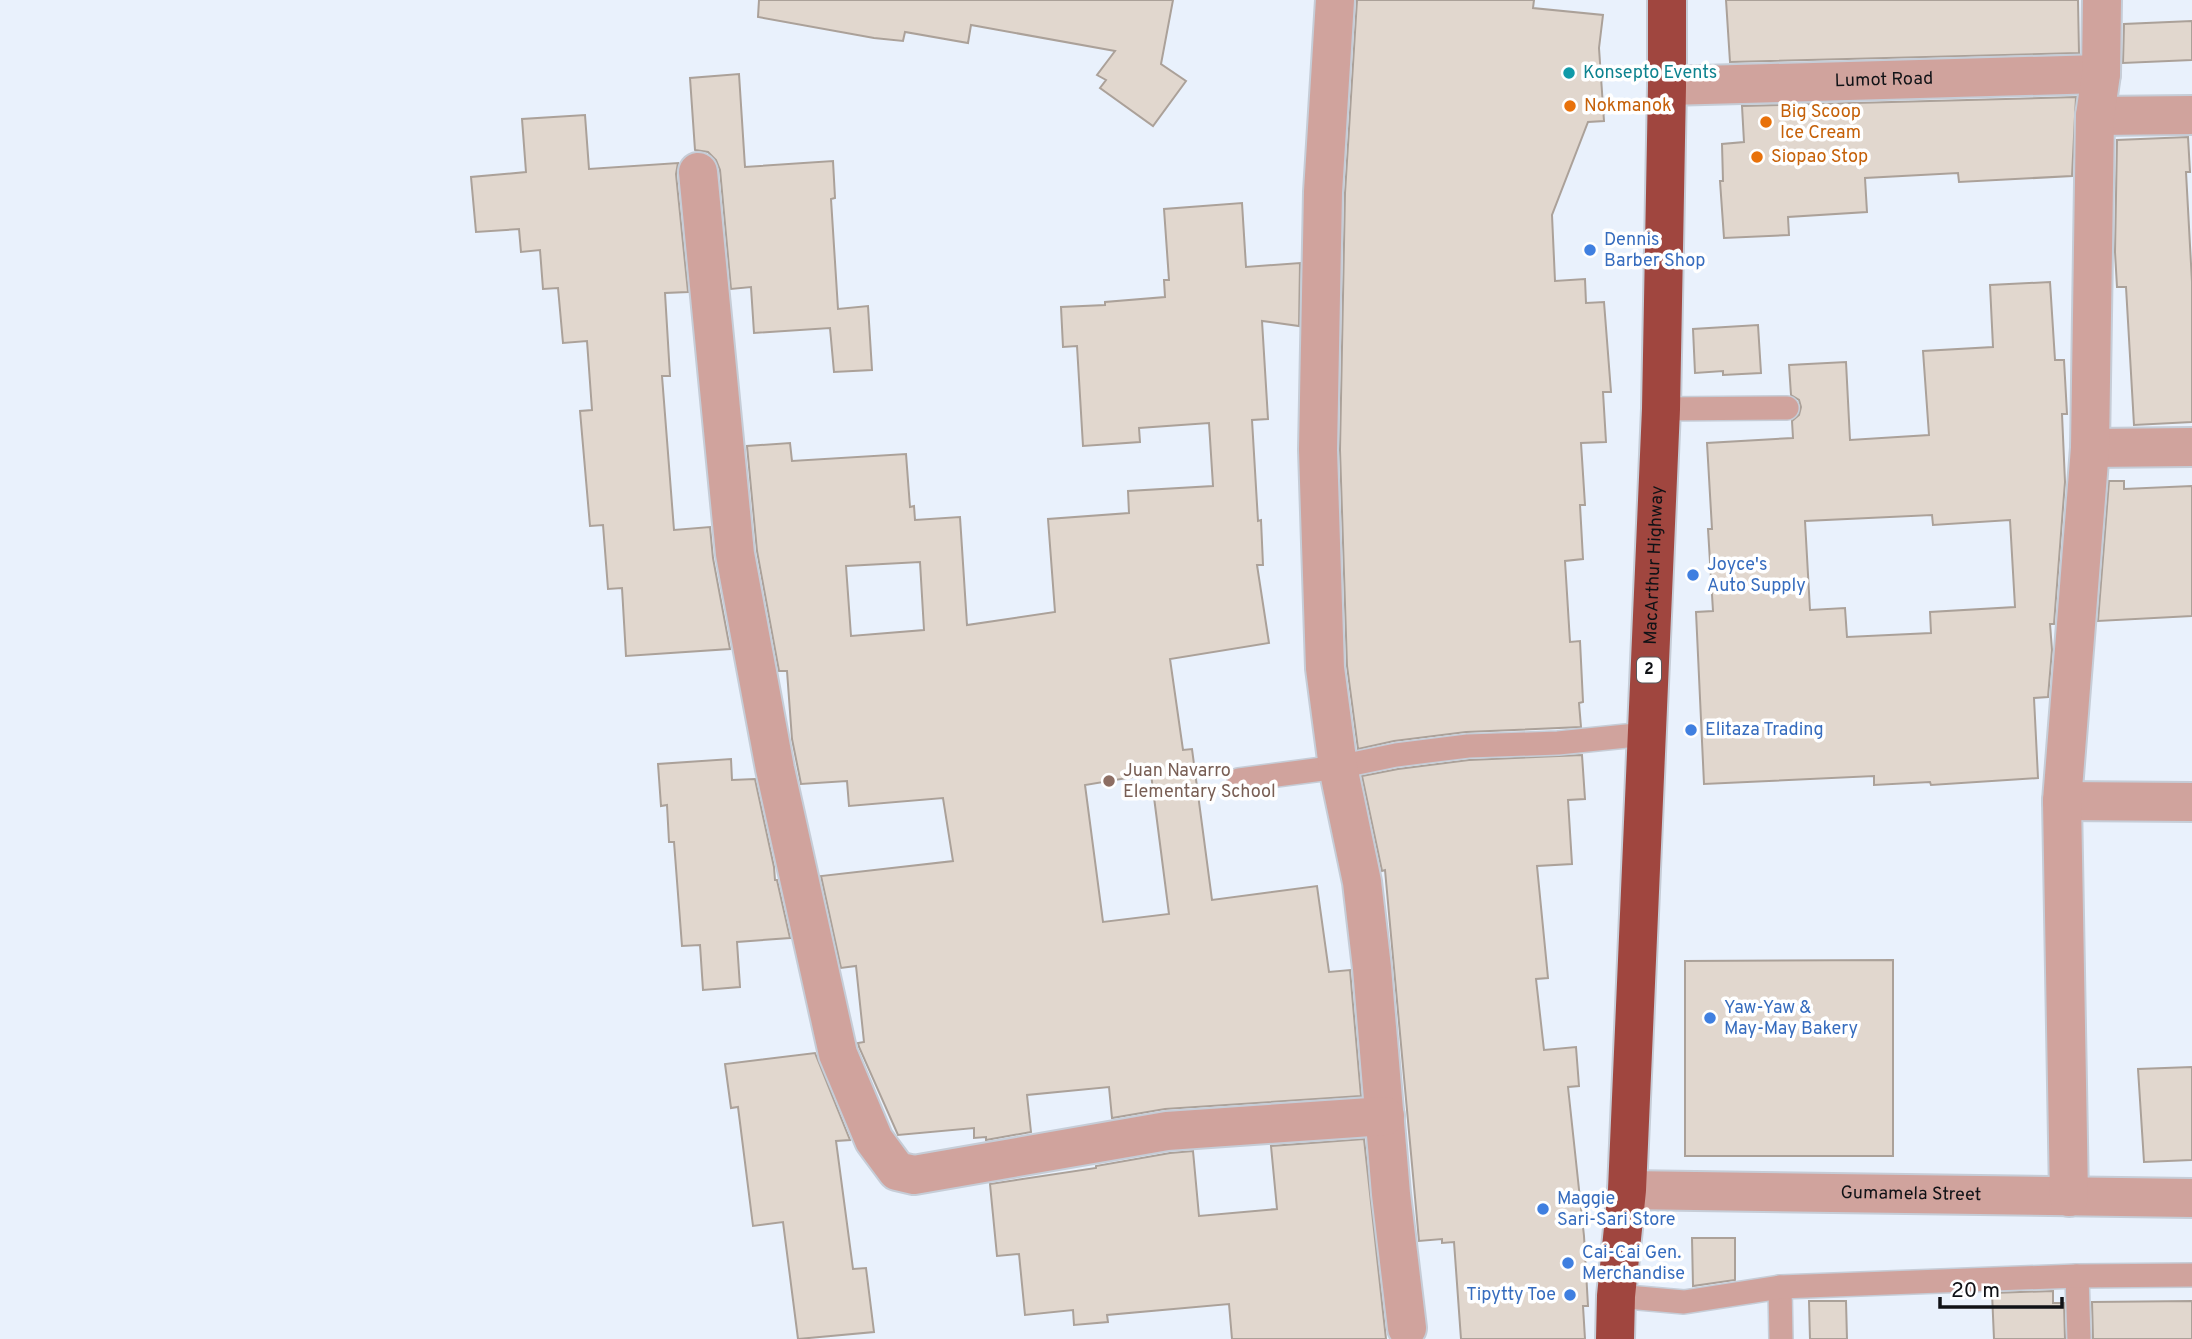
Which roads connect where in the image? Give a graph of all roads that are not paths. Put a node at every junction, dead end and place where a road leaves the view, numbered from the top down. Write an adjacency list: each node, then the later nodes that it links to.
1 (1335, 0): 14 (street)
2 (1667, 0): 5 (highway, MacArthur Highway / 2)
3 (2102, 0): 4 (street)
4 (2101, 74): 5 (street, Lumot Road); 7 (street)
5 (1667, 86): 10 (highway, MacArthur Highway / 2)
6 (2192, 115): 7 (street)
7 (2095, 116): 12 (street)
8 (698, 172): 18 (street)
9 (1787, 408): 10 (lane)
10 (1661, 409): 13 (highway, MacArthur Highway / 2)
11 (2192, 447): 12 (street)
12 (2090, 448): 16 (street)
13 (1646, 734): 14 (lane); 19 (highway, MacArthur Highway / 2)
14 (1338, 767): 15 (lane); 18 (street)
15 (1239, 780)
16 (2062, 801): 17 (street); 20 (street)
17 (2192, 802)
18 (1385, 1116): 26 (street)
19 (1628, 1190): 20 (street, Gumamela Street); 25 (highway, MacArthur Highway / 2)
20 (2069, 1197): 21 (street, Gumamela Street)
21 (2192, 1198)
22 (2192, 1275): 23 (lane)
23 (2077, 1276): 24 (lane); 29 (lane)
24 (1780, 1287): 25 (lane); 28 (lane)
25 (1616, 1296): 27 (highway, MacArthur Highway / 2)
26 (1407, 1328)
27 (1615, 1339)
28 (1781, 1339)
29 (2079, 1339)

